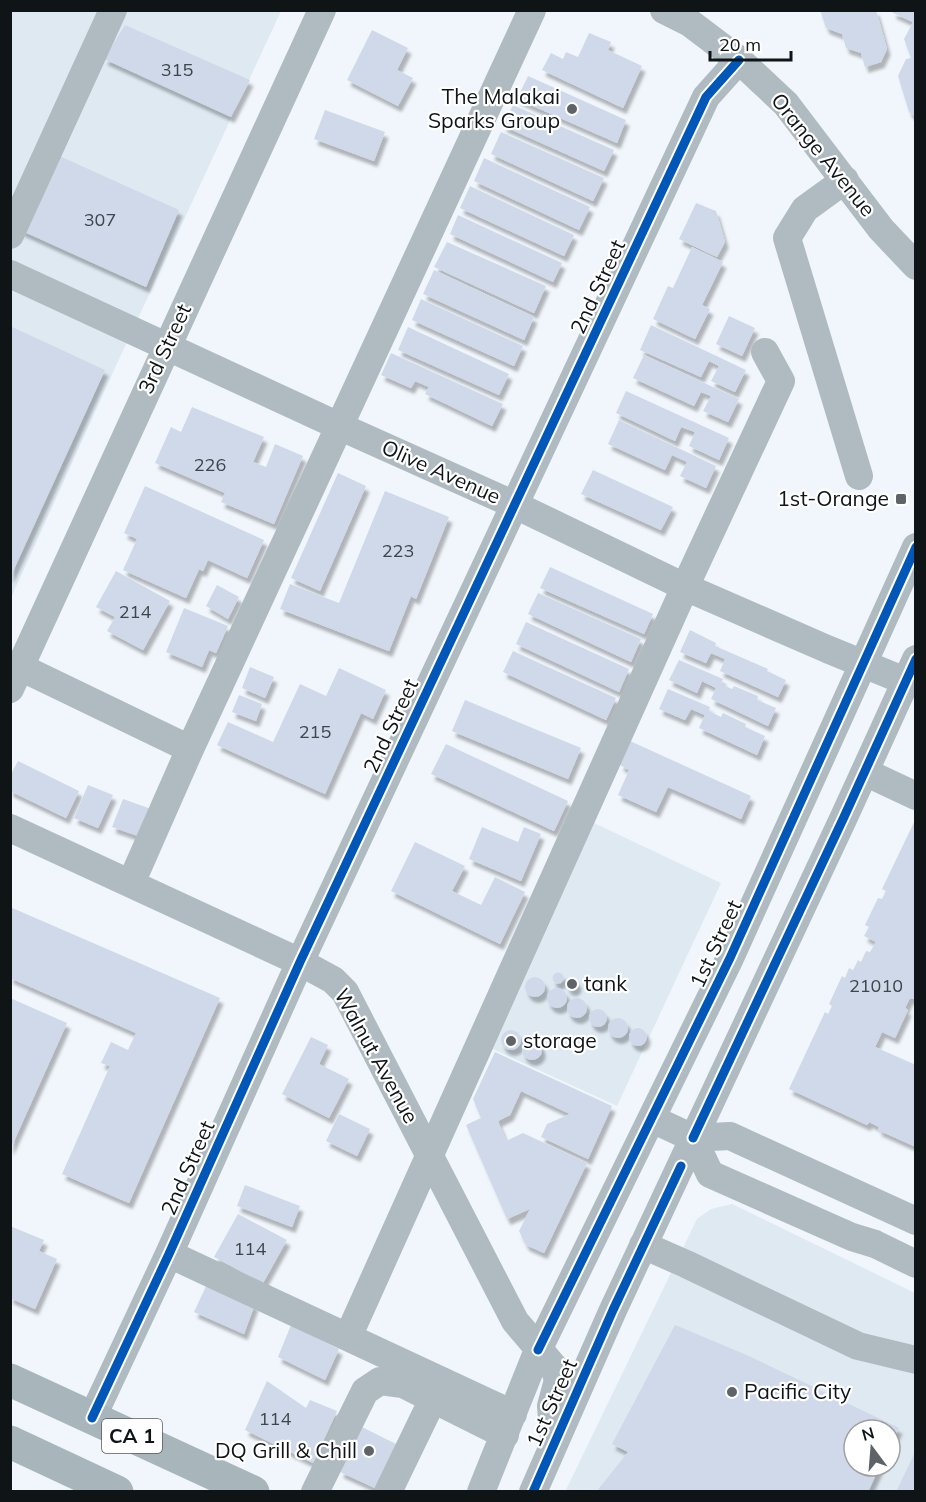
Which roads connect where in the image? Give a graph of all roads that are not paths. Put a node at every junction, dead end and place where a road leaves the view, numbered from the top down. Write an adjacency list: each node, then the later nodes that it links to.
1 (113, 10): 7 (street)
2 (322, 10): 10 (street, 3rd Street)
3 (532, 10): 12 (street)
4 (664, 10): 5 (street, Orange Avenue)
5 (739, 60): 6 (street, Orange Avenue); 14 (street, 2nd Street)
6 (845, 180): 8 (street, Orange Avenue); 13 (street)
7 (10, 235)
8 (915, 266)
9 (10, 274): 10 (street, Olive Avenue)
10 (166, 347): 12 (street, Olive Avenue); 19 (street, 3rd Street)
11 (765, 352): 16 (street)
12 (341, 427): 14 (street, Olive Avenue); 20 (street)
13 (859, 476)
14 (516, 505): 16 (street, Olive Avenue); 25 (street, 2nd Street)
15 (915, 547): 17 (street, 1st Street)
16 (685, 587): 17 (street, Olive Avenue); 28 (street)
17 (862, 664): 18 (street, Olive Avenue); 26 (street, 1st Street)
18 (910, 670): 21 (street, 1st Street)
19 (15, 678): 20 (street)
20 (190, 749): 24 (street)
21 (865, 772): 22 (street); 27 (street, 1st Street)
22 (915, 796)
23 (10, 828): 24 (street, Walnut Avenue)
24 (131, 884): 25 (street, Walnut Avenue)
25 (300, 962): 28 (street, Walnut Avenue); 31 (street, 2nd Street)
26 (652, 1119): 27 (street); 34 (street, 1st Street)
27 (693, 1138): 29 (street); 30 (street, 1st Street); 32 (street)
28 (428, 1154): 33 (street); 34 (street, Walnut Avenue)
29 (915, 1221)
30 (643, 1245): 35 (street); 41 (street, 1st Street)
31 (169, 1254): 33 (street); 38 (street, 2nd Street)
32 (915, 1264)
33 (348, 1337): 39 (street)
34 (538, 1350): 39 (street, 1st Street); 41 (street, Walnut Avenue)
35 (915, 1360)
36 (10, 1380): 38 (highway, CA 1)
37 (433, 1399): 39 (street); 44 (street); 45 (street)
38 (92, 1418): 43 (highway, CA 1)
39 (509, 1425): 46 (street, 1st Street)
40 (10, 1442): 42 (highway, CA 1)
41 (553, 1447): 47 (street, 1st Street)
42 (117, 1491)
43 (253, 1491)
44 (315, 1491)
45 (388, 1491)
46 (481, 1491)
47 (533, 1491)

